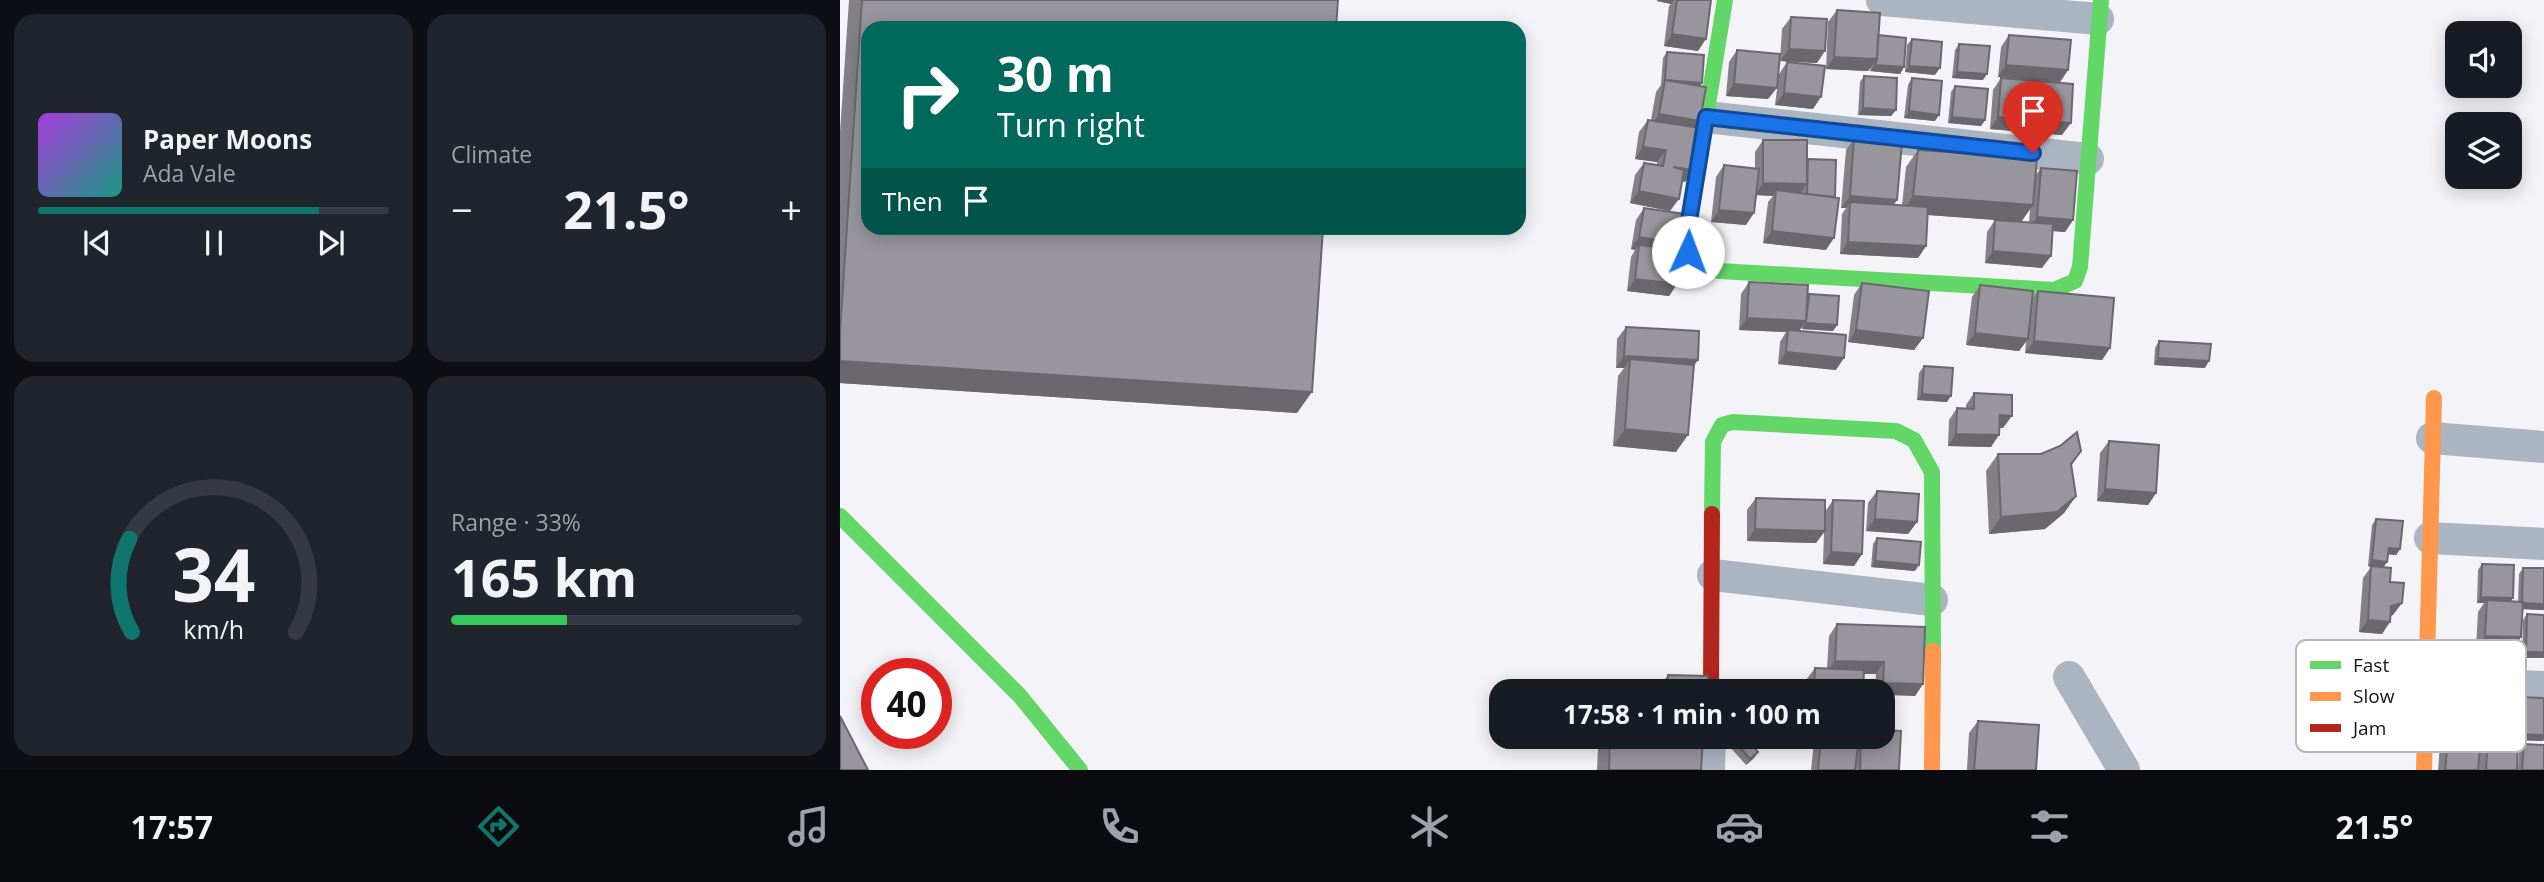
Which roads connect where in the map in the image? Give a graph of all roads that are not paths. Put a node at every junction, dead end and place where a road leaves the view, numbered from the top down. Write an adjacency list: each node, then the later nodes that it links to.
1 (1726, 0): 4 (street)
2 (1882, 0): 3 (street)
3 (2099, 9): 5 (street)
4 (1706, 117): 5 (street); 5 (street)
5 (2088, 159)
6 (2434, 398): 7 (street)
7 (2432, 438): 8 (street); 10 (street)
8 (2544, 447)
9 (840, 516): 21 (street)
10 (2430, 538): 11 (street); 14 (street)
11 (2544, 544)
12 (1713, 575): 13 (street); 13 (street); 16 (street)
13 (1932, 600): 23 (street)
14 (2427, 640)
15 (2069, 677): 24 (street)
16 (1711, 679)
17 (2526, 686): 18 (street)
18 (2544, 687)
19 (1710, 749): 22 (street)
20 (2424, 752): 25 (street)
21 (1080, 770)
22 (1709, 770)
23 (1932, 770)
24 (2124, 770)
25 (2424, 770)

